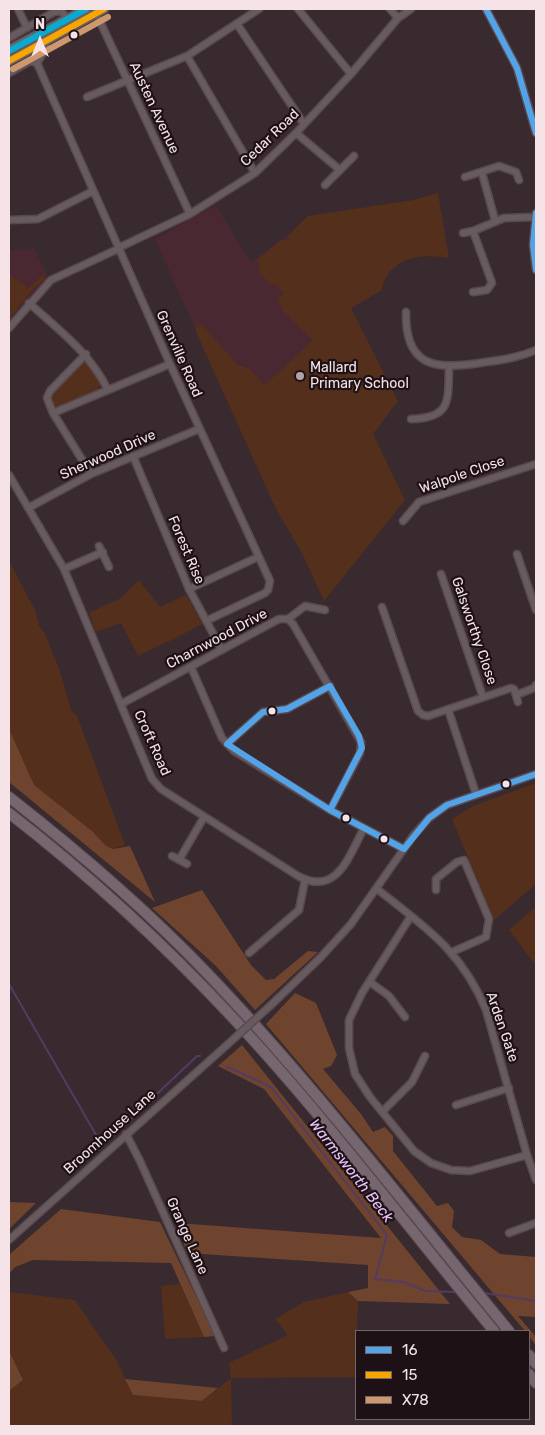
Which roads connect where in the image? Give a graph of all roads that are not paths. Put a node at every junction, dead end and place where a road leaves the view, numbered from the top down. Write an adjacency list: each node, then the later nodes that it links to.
1 (18, 9): 12 (street)
2 (86, 9): 9 (main road)
3 (259, 9): 11 (street)
4 (298, 9): 20 (street)
5 (390, 9): 10 (street)
6 (411, 9): 10 (street, Cedar Road)
7 (486, 9): 25 (street)
8 (100, 11): 14 (main road); 21 (street, Austen Avenue)
9 (68, 18): 12 (street); 15 (main road)
10 (398, 18): 20 (street, Cedar Road)
11 (237, 24): 16 (street); 23 (street)
12 (27, 28): 13 (street)
13 (9, 38)
14 (47, 40): 17 (main road); 18 (street)
15 (9, 50)
16 (186, 56): 21 (street); 28 (street)
17 (9, 61)
18 (37, 63): 19 (street); 33 (street, Grenville Road)
19 (9, 73)
20 (351, 74): 23 (street, Cedar Road)
21 (127, 80): 22 (street); 34 (street, Austen Avenue)
22 (87, 97)
23 (304, 124): 24 (street, Cedar Road)
24 (296, 133): 27 (street); 28 (street, Cedar Road)
25 (536, 133)
26 (354, 156): 27 (street)
27 (340, 170): 32 (street)
28 (255, 172): 34 (street, Cedar Road)
29 (482, 173): 30 (street); 31 (street); 37 (street)
30 (464, 177)
31 (519, 180)
32 (324, 185)
33 (93, 191): 36 (street); 41 (street, Grenville Road)
34 (190, 214): 41 (street, Cedar Road)
35 (536, 215): 37 (street); 40 (street)
36 (9, 220)
37 (495, 220): 38 (street)
38 (473, 232): 39 (street); 43 (street)
39 (463, 233)
40 (534, 245): 42 (street)
41 (118, 249): 44 (street, Cedar Road); 49 (street, Grenville Road)
42 (536, 270)
43 (473, 292)
44 (29, 303): 46 (street, Cedar Road); 48 (street)
45 (406, 312): 50 (street)
46 (9, 328)
47 (536, 350): 50 (street)
48 (86, 354): 51 (street); 52 (street)
49 (170, 364): 51 (street); 54 (street, Grenville Road)
50 (450, 366): 53 (street)
51 (108, 390): 52 (street)
52 (54, 414): 57 (street)
53 (411, 419)
54 (199, 429): 55 (street, Sherwood Drive); 64 (street, Grenville Road)
55 (133, 456): 57 (street, Sherwood Drive); 68 (street, Forest Rise)
56 (536, 464): 60 (street, Walpole Close)
57 (91, 474): 59 (street, Sherwood Drive)
58 (9, 475): 59 (street, Croft Road)
59 (28, 508): 66 (street, Croft Road)
60 (402, 521)
61 (99, 546): 62 (street)
62 (103, 552): 65 (street); 66 (street)
63 (517, 554): 71 (street)
64 (258, 557): 68 (street); 73 (street, Grenville Road)
65 (109, 567)
66 (64, 570): 79 (street, Croft Road)
67 (441, 574): 78 (street, Galsworthy Close)
68 (189, 589): 73 (street, Forest Rise)
69 (382, 607): 80 (street, Galsworthy Close)
70 (325, 610): 72 (street, Charnwood Drive)
71 (536, 610)
72 (288, 619): 74 (street, Charnwood Drive); 77 (street)
73 (206, 621): 74 (street, Forest Rise)
74 (222, 650): 75 (street, Charnwood Drive)
75 (191, 667): 79 (street, Charnwood Drive); 81 (street)
76 (536, 685): 78 (street, Galsworthy Close)
77 (330, 686): 81 (street); 85 (street)
78 (483, 697): 80 (street, Galsworthy Close)
79 (121, 704): 87 (street, Croft Road)
80 (448, 709): 83 (street)
81 (227, 744): 85 (street)
82 (536, 774): 83 (street)
83 (476, 794): 89 (street)
84 (9, 797): 112 (highway)
85 (330, 810): 88 (street)
86 (9, 813): 111 (highway)
87 (204, 817): 91 (street); 93 (street, Croft Road)
88 (364, 828): 89 (street); 93 (street)
89 (404, 850): 94 (street)
90 (172, 856): 91 (street)
91 (179, 860): 92 (street)
92 (187, 864)
93 (305, 880): 98 (street)
94 (378, 889): 96 (street, Arden Gate); 105 (street, Broomhouse Lane, bridge)
95 (436, 890): 97 (street)
96 (411, 916): 97 (street, Arden Gate); 99 (street)
97 (452, 952): 102 (street, Arden Gate)
98 (249, 954)
99 (370, 982): 100 (street); 104 (street)
100 (405, 1017)
101 (425, 1056): 104 (street)
102 (509, 1088): 103 (street); 106 (street, Arden Gate)
103 (456, 1104)
104 (382, 1112): 106 (street)
105 (126, 1134): 110 (street, Broomhouse Lane); 113 (street, Grange Lane)
106 (527, 1155): 107 (street, Arden Gate)
107 (536, 1180)
108 (536, 1224): 109 (street)
109 (509, 1233)
110 (9, 1240)
111 (493, 1330)
112 (508, 1330)
113 (224, 1348)

